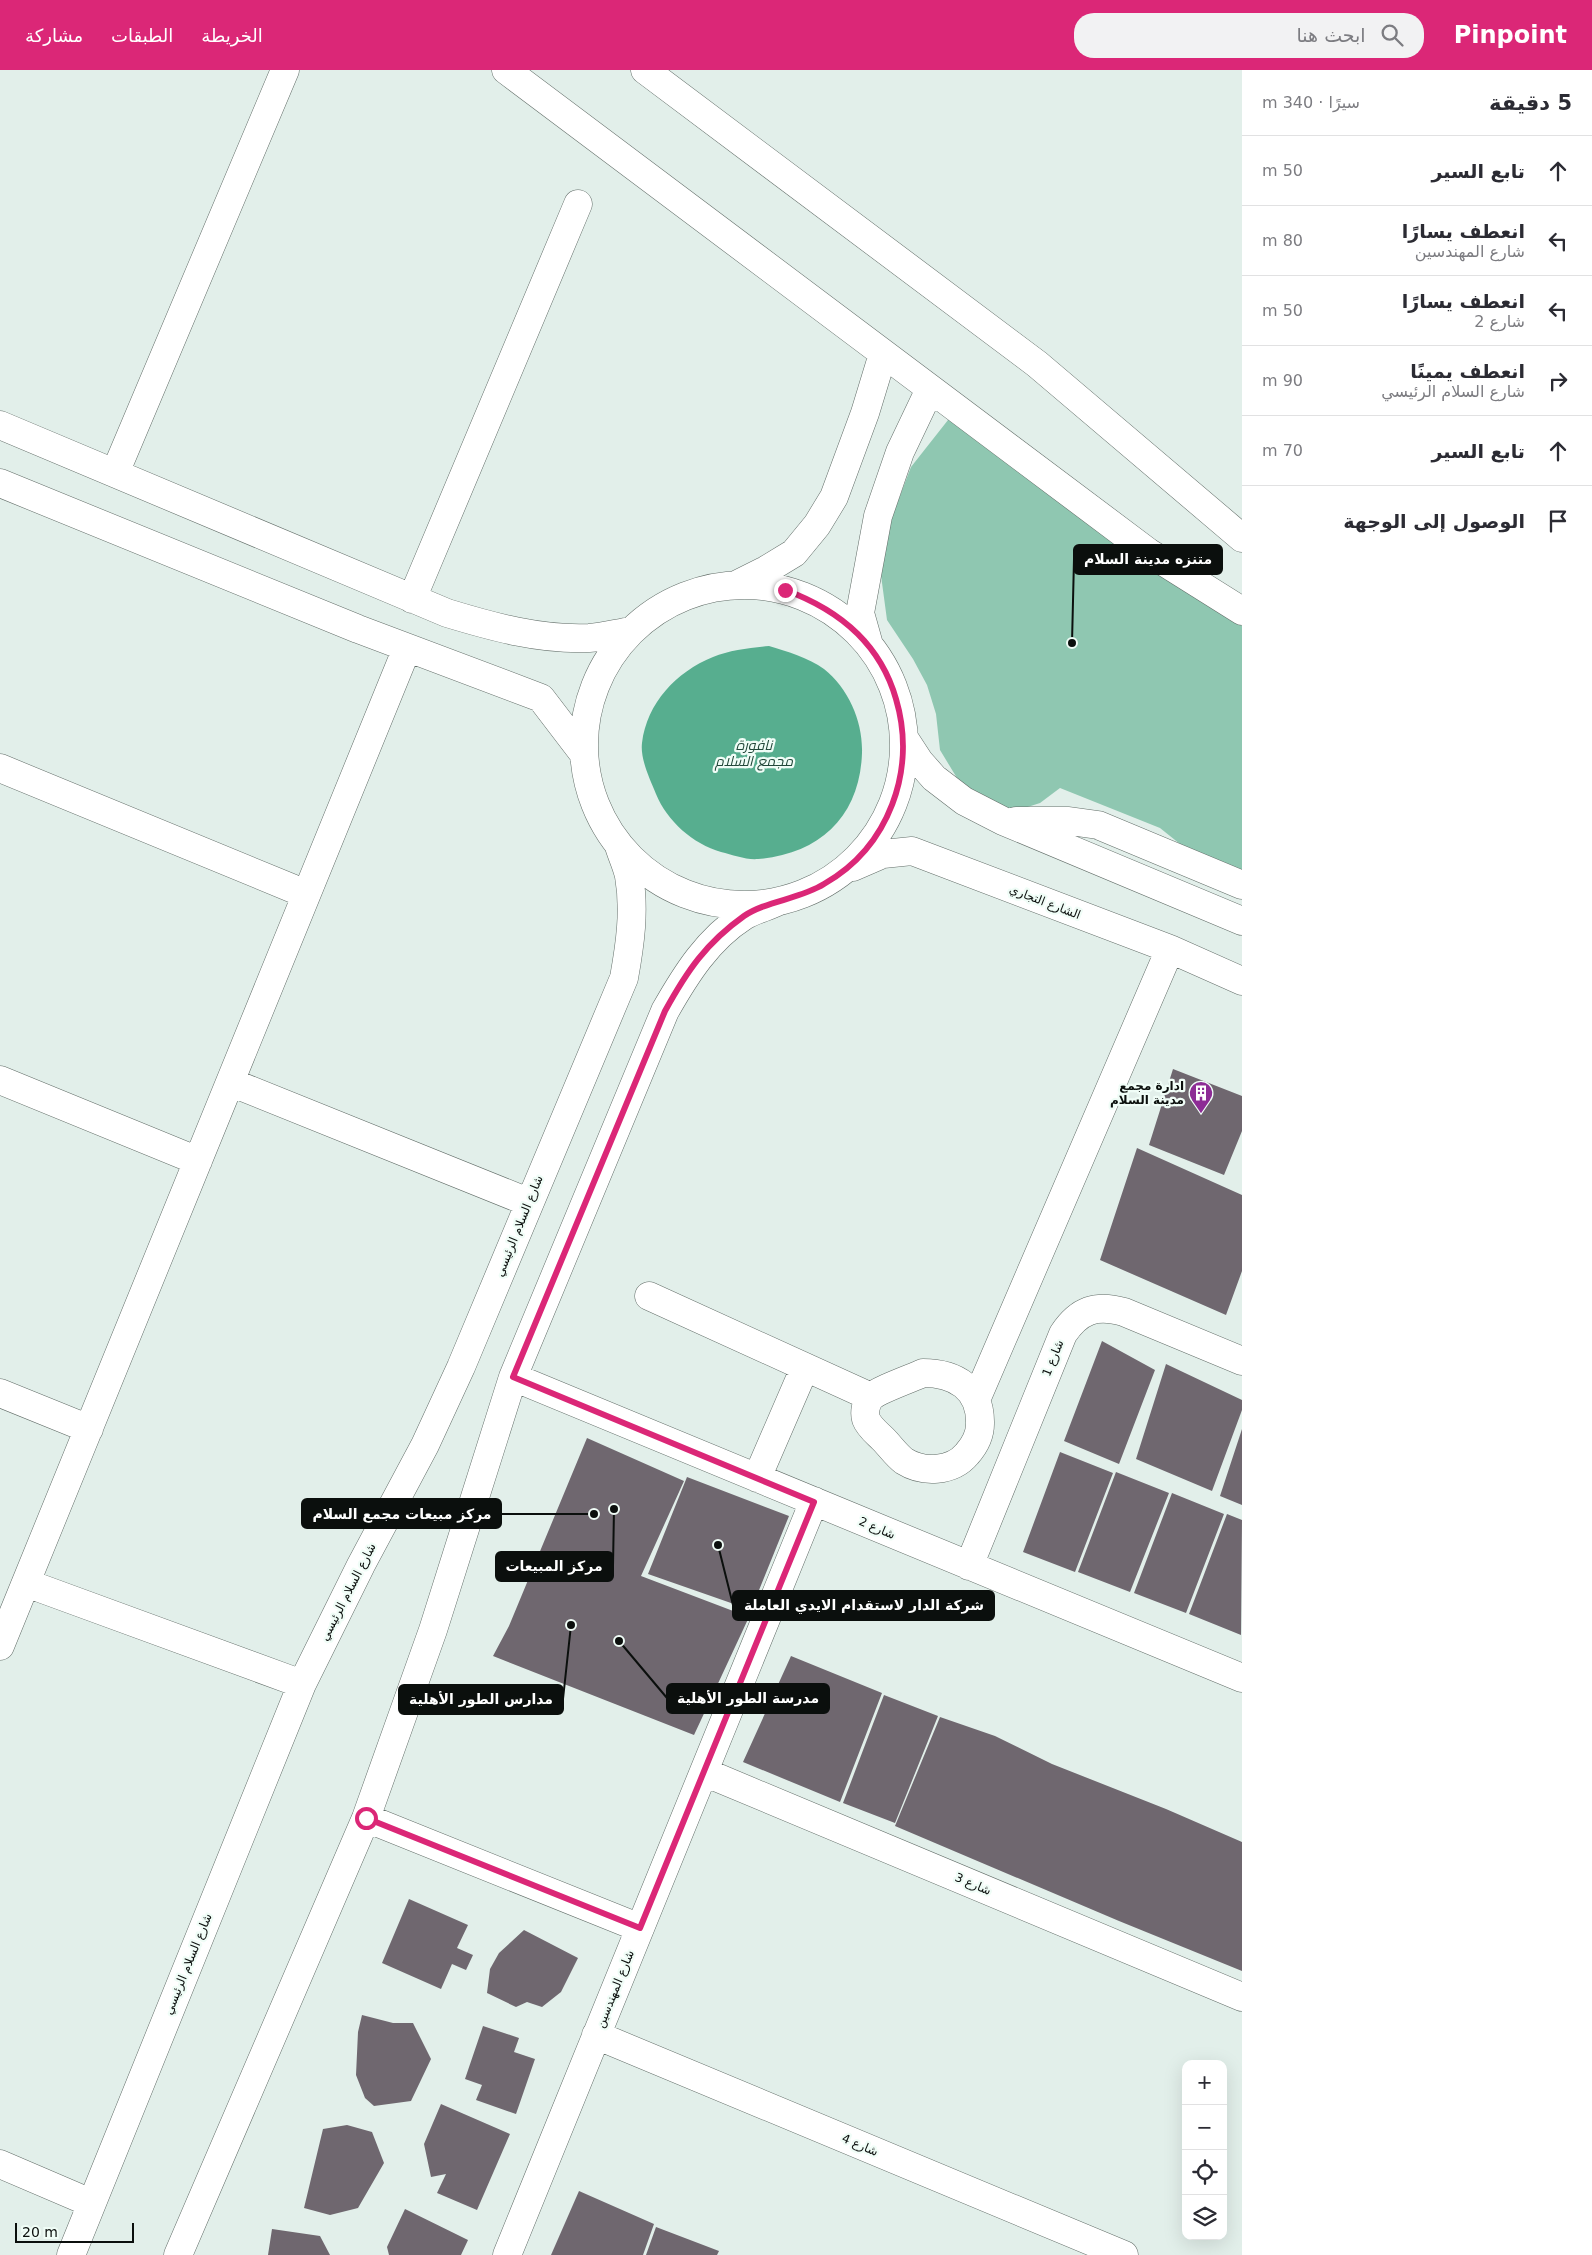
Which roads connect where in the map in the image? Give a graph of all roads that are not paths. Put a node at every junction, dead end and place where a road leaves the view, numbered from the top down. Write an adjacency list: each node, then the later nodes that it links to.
1 (285, 70): 8 (street)
2 (506, 70): 5 (street)
3 (645, 70): 10 (street)
4 (578, 204): 12 (street)
5 (883, 354): 6 (street); 11 (street)
6 (930, 389): 13 (street); 15 (street)
7 (0, 425): 8 (street)
8 (115, 473): 12 (street)
9 (0, 483): 16 (street)
10 (1242, 538)
11 (735, 585): 14 (street); 15 (street)
12 (412, 599): 14 (street)
13 (1242, 611)
14 (631, 631): 18 (street)
15 (869, 645): 17 (street)
16 (407, 648): 18 (street); 24 (street)
17 (904, 738): 20 (street); 22 (street)
18 (584, 753): 21 (street)
19 (0, 768): 24 (street)
20 (1003, 821): 23 (street); 26 (street)
21 (619, 846): 25 (street); 32 (street, شارع السلام الرئيسي)
22 (845, 871): 25 (street); 27 (street, الشارع التجاري)
23 (1242, 885)
24 (306, 894): 30 (street)
25 (777, 902): 36 (street)
26 (1242, 921)
27 (1170, 949): 28 (street, الشارع التجاري); 39 (street)
28 (1240, 981)
29 (0, 1080): 31 (street)
30 (230, 1082): 31 (street); 32 (street)
31 (198, 1161): 40 (street)
32 (528, 1202): 47 (street, شارع السلام الرئيسي)
33 (649, 1296): 35 (street)
34 (1242, 1361): 43 (street, شارع 1)
35 (804, 1367): 38 (street); 41 (street)
36 (513, 1377): 41 (street, شارع 2); 49 (street)
37 (0, 1393): 40 (street)
38 (871, 1397): 39 (street); 39 (street)
39 (976, 1400)
40 (88, 1429): 44 (street)
41 (757, 1478): 42 (street, شارع 2)
42 (814, 1502): 43 (street, شارع 2); 48 (street, شارع المهندسين)
43 (969, 1566): 46 (street, شارع 2)
44 (26, 1583): 45 (street); 47 (street)
45 (0, 1646)
46 (1242, 1678)
47 (302, 1684): 54 (street, شارع السلام الرئيسي)
48 (704, 1772): 50 (street, شارع المهندسين); 51 (street, شارع 3)
49 (366, 1818): 50 (street); 56 (street)
50 (640, 1928): 52 (street, شارع المهندسين)
51 (1242, 1996)
52 (596, 2035): 57 (street, شارع المهندسين); 58 (street, شارع 4)
53 (0, 2164): 54 (street)
54 (91, 2203): 55 (street, شارع السلام الرئيسي)
55 (71, 2255)
56 (178, 2255)
57 (506, 2255)
58 (1124, 2255)

